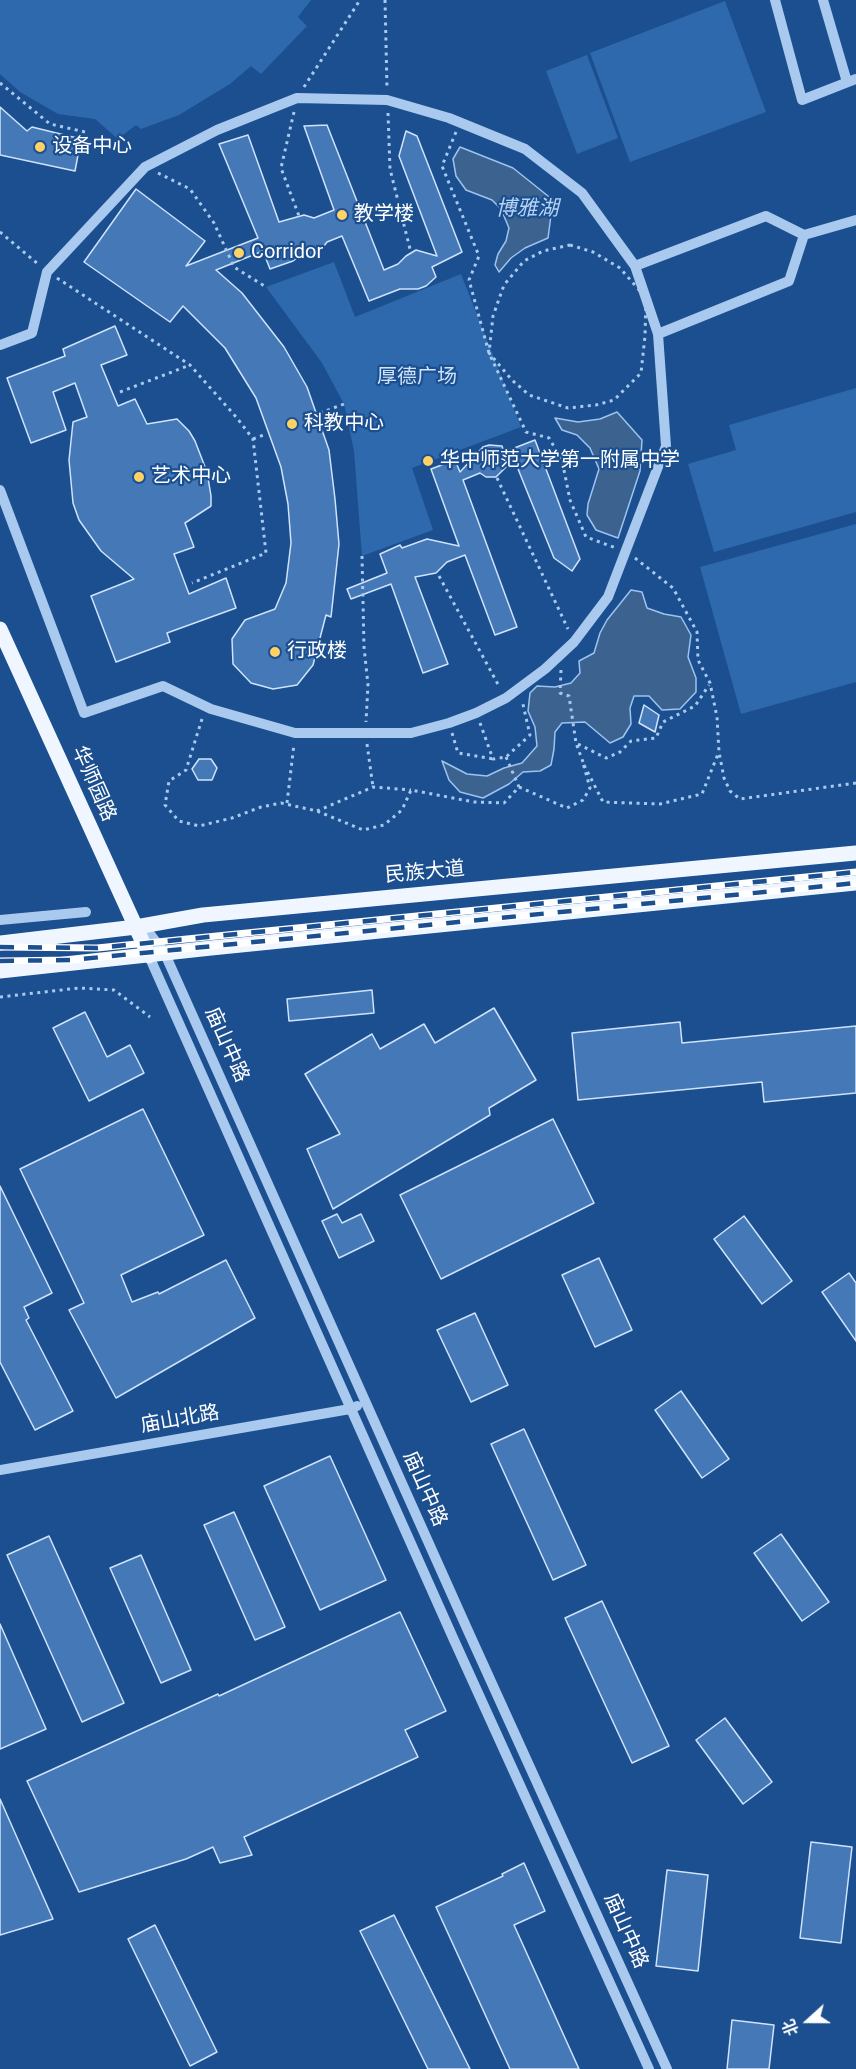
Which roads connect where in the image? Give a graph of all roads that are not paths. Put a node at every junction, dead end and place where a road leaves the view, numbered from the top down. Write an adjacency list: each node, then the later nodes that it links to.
1 (775, 0): 3 (street)
2 (823, 0): 3 (street)
3 (851, 81)
4 (856, 220): 5 (street)
5 (804, 235): 6 (street); 7 (street)
6 (635, 266): 7 (street); 8 (street)
7 (658, 334): 9 (street)
8 (0, 345)
9 (0, 490)
10 (0, 629): 15 (main road, 华师园路)
11 (856, 853): 15 (main road, 民族大道)
12 (856, 883): 17 (main road)
13 (86, 912): 14 (street)
14 (0, 920)
15 (140, 926): 16 (main road, 民族大道); 17 (street, 庙山中路); 18 (main road, 华师园路)
16 (0, 943)
17 (165, 954): 18 (main road); 20 (street, 庙山中路)
18 (148, 956): 19 (main road); 21 (street, 庙山中路)
19 (0, 971)
20 (366, 1402): 21 (street, 庙山北路); 24 (street, 庙山中路)
21 (350, 1409): 22 (street, 庙山北路); 23 (street, 庙山中路)
22 (0, 1470)
23 (649, 2069)
24 (668, 2069)

